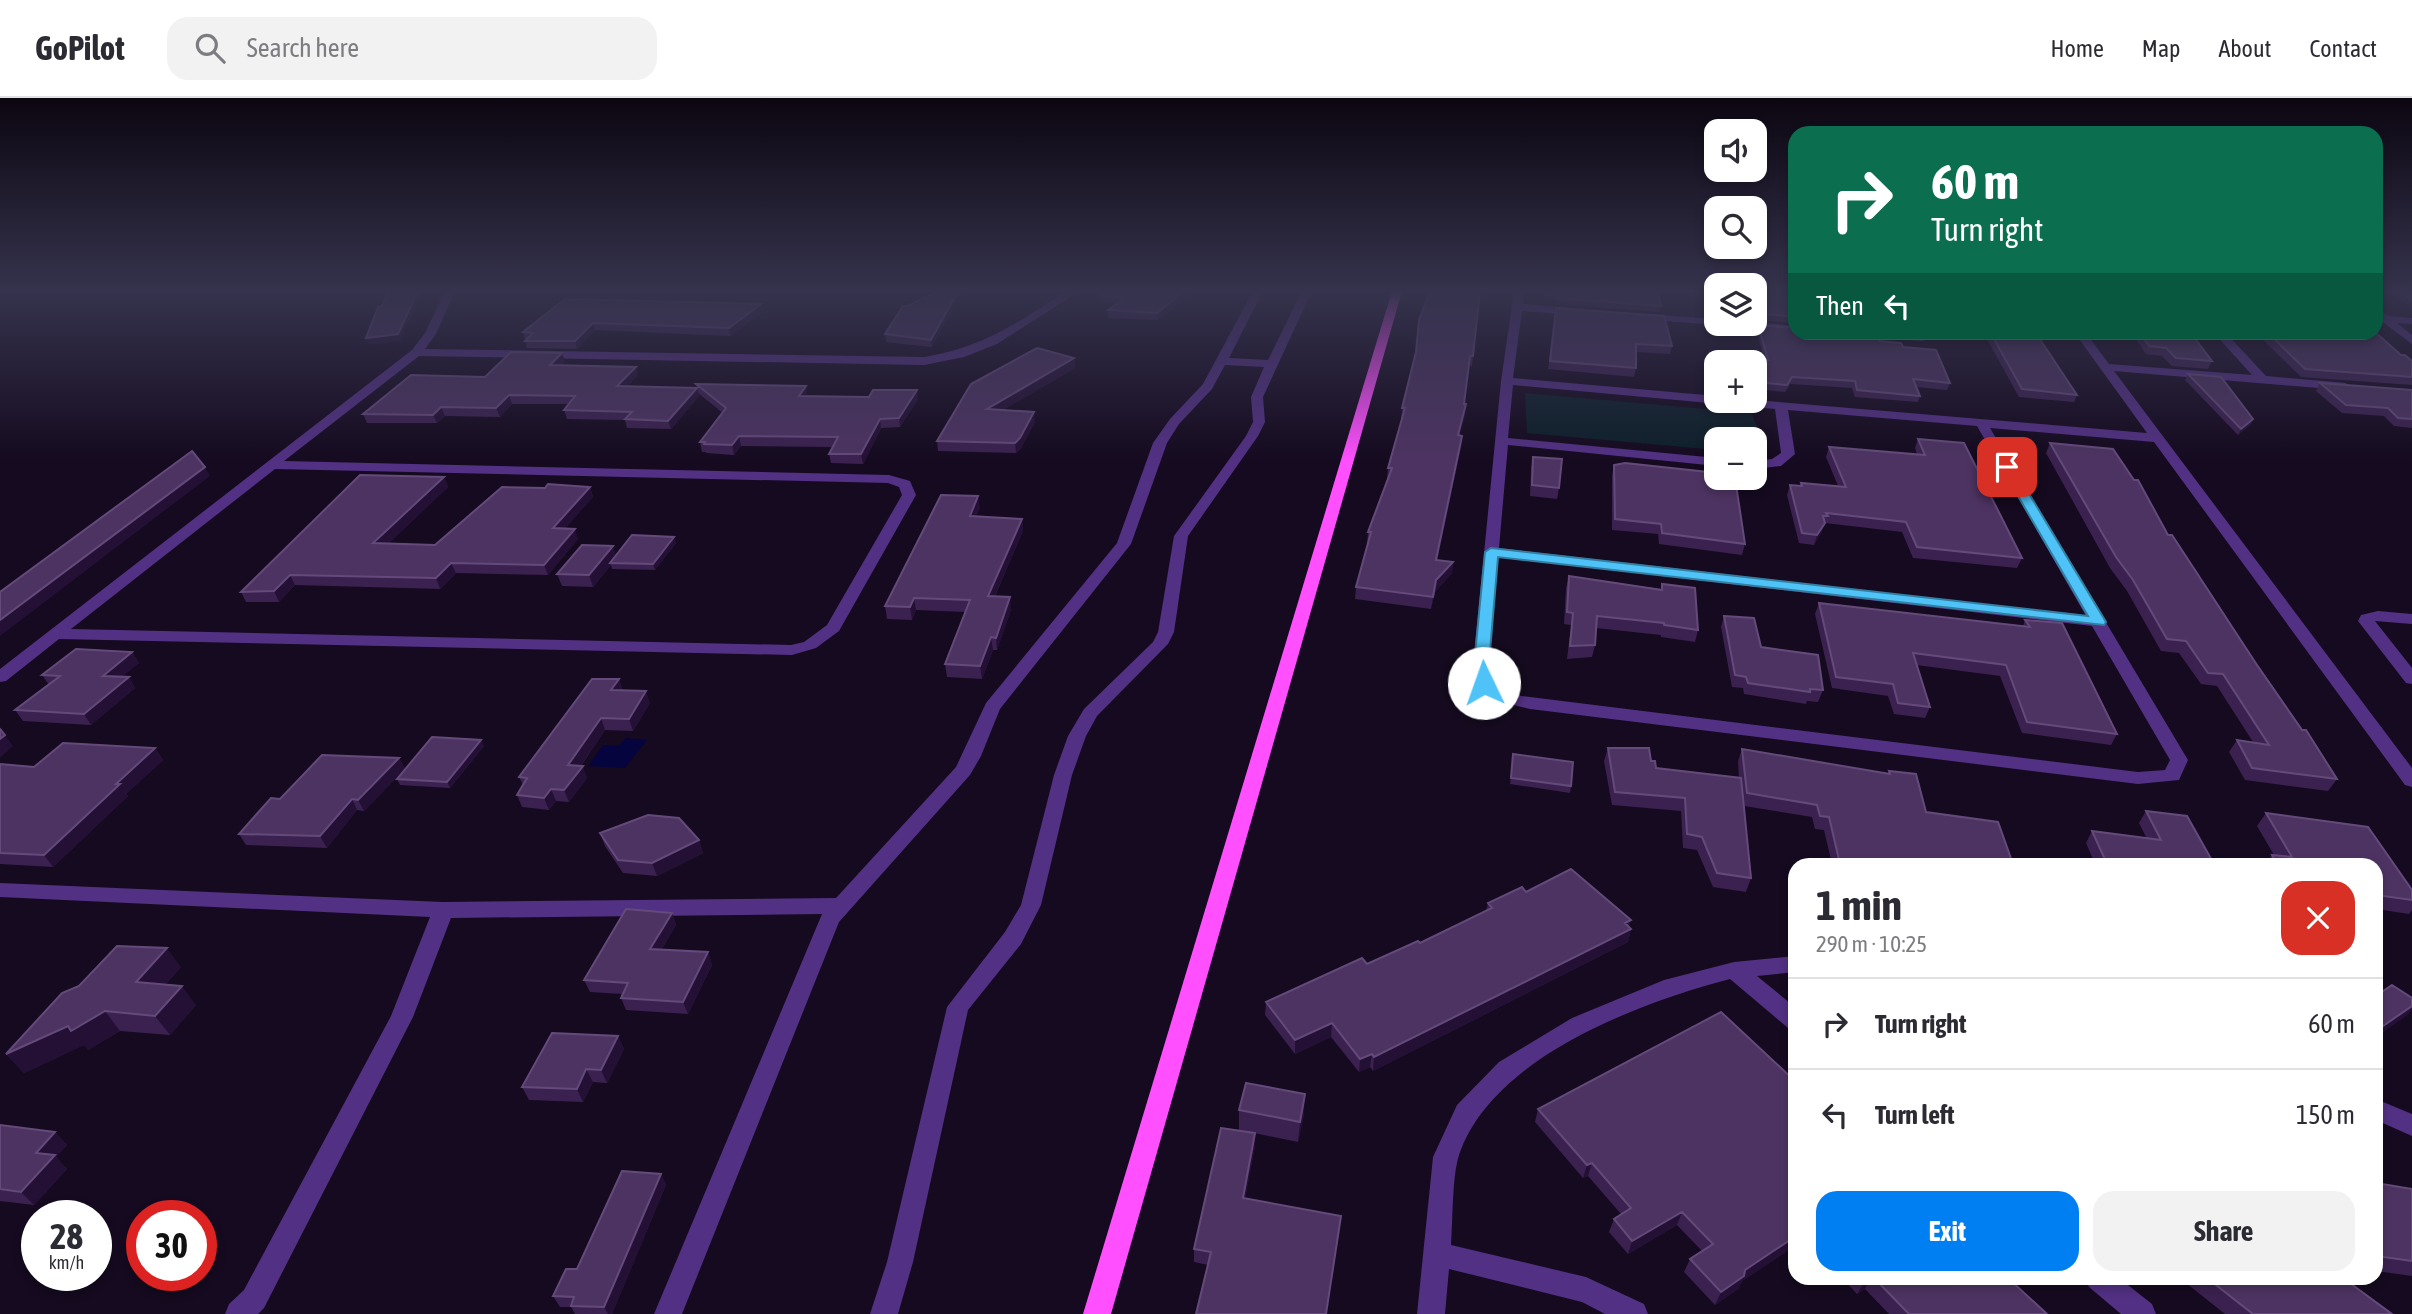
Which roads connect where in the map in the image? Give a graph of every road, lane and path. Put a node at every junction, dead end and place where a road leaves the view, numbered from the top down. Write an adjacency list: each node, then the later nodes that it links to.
1 (419, 348): 9 (street)
2 (978, 348): 9 (street)
3 (1230, 348): 10 (street)
4 (1279, 348): 11 (street)
5 (1380, 348): 45 (main road)
6 (1511, 348): 14 (street)
7 (2091, 348): 12 (street)
8 (2233, 348): 13 (street)
9 (415, 352): 24 (street)
10 (1223, 361): 11 (street); 33 (street)
11 (1272, 365): 44 (street)
12 (2105, 367): 13 (street); 20 (street)
13 (2263, 380): 15 (street)
14 (1507, 381): 16 (street); 21 (street)
15 (2358, 387)
16 (1704, 399)
17 (1767, 405): 18 (street)
18 (1781, 406): 19 (street); 23 (street)
19 (1981, 423): 20 (street); 27 (street)
20 (2157, 438): 31 (street)
21 (1502, 441): 22 (street); 25 (street)
22 (1704, 461)
23 (1767, 464)
24 (271, 465): 28 (street); 28 (street)
25 (1491, 552): 27 (street); 27 (street)
26 (2412, 619): 30 (street)
27 (2099, 622)
28 (54, 634): 29 (street)
29 (0, 677)
30 (2412, 679)
31 (2412, 780)
32 (0, 890): 34 (street)
33 (839, 906): 34 (street); 43 (street)
34 (443, 910): 42 (street)
35 (1788, 965): 36 (street)
36 (1734, 970): 37 (street); 40 (street)
37 (1788, 1015)
38 (2383, 1112): 39 (street)
39 (2412, 1125)
40 (1437, 1254): 46 (street); 47 (street)
41 (2107, 1285): 48 (street)
42 (239, 1314)
43 (667, 1314)
44 (884, 1314)
45 (1097, 1314)
46 (1430, 1314)
47 (1634, 1314)
48 (2142, 1314)

